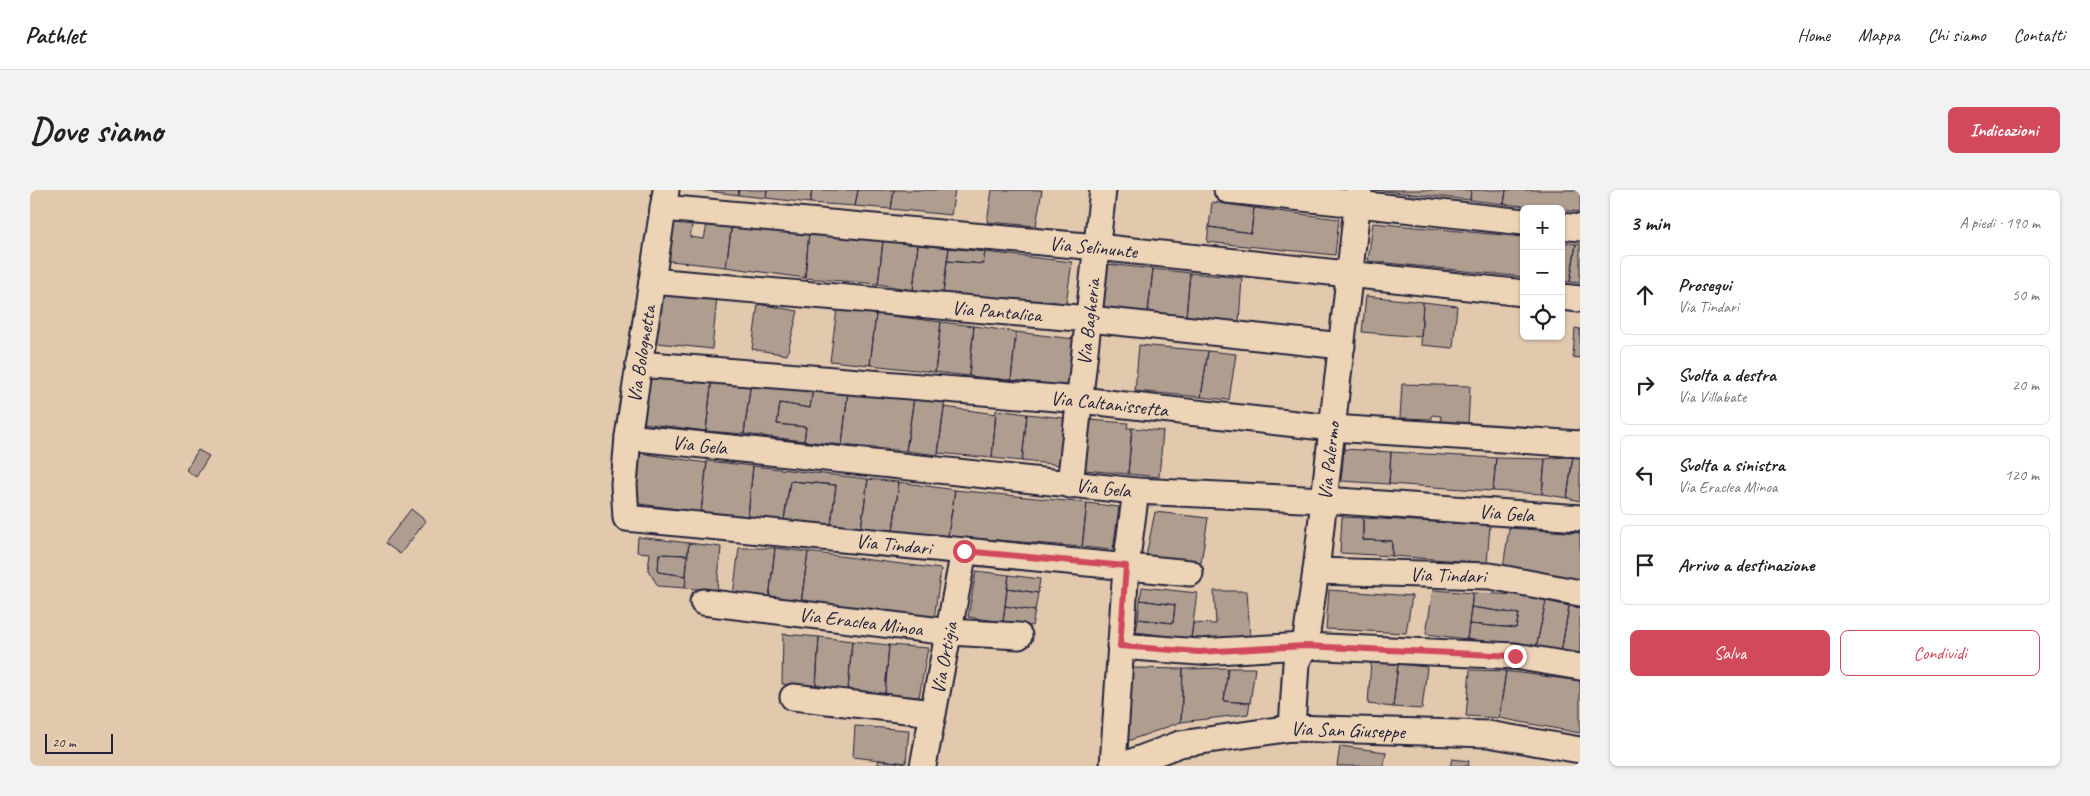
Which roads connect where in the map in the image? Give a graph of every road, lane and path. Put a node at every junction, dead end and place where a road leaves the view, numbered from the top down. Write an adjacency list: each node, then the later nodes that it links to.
1 (1103, 190): 8 (street, Via Bagheria)
2 (1227, 190): 3 (street)
3 (1358, 197): 5 (street); 9 (street, Via Palermo)
4 (664, 199): 8 (street, Via Selinunte); 10 (street, Via Bolognetta)
5 (1520, 221)
6 (1565, 226): 7 (street)
7 (1580, 228)
8 (1097, 247): 9 (street, Via Selinunte); 14 (street, Via Bagheria)
9 (1350, 273): 11 (street, Via Selinunte); 15 (street, Via Palermo)
10 (652, 281): 14 (street, Via Pantalica); 16 (street, Via Bolognetta)
11 (1520, 293)
12 (1565, 298): 13 (street)
13 (1580, 300)
14 (1089, 319): 15 (street, Via Pantalica); 17 (street, Via Bagheria)
15 (1342, 346): 18 (street, Via Palermo)
16 (639, 364): 17 (street, Via Caltanissetta); 19 (street, Via Bolognetta)
17 (1080, 400): 18 (street, Via Caltanissetta); 21 (street, Via Bagheria)
18 (1332, 428): 20 (street, Via Caltanissetta); 23 (street, Via Palermo)
19 (628, 437): 21 (street, Via Gela); 24 (street, Via Bolognetta)
20 (1580, 444)
21 (1070, 485): 22 (street, Via Gela)
22 (1136, 491): 23 (street, Via Gela); 27 (street)
23 (1324, 500): 25 (street, Via Gela); 28 (street, Via Palermo)
24 (626, 518): 26 (street, Via Tindari)
25 (1580, 518)
26 (964, 551): 27 (street, Via Tindari); 32 (street, Via Ortigia)
27 (1126, 566): 29 (street, Via Tindari); 34 (street)
28 (1316, 571): 30 (street, Via Tindari); 35 (street, Via Palermo)
29 (1190, 573)
30 (1580, 593)
31 (702, 602): 32 (street, Via Eraclea Minoa)
32 (949, 632): 33 (street, Via Eraclea Minoa); 38 (street, Via Ortigia)
33 (1019, 636)
34 (1120, 646): 35 (street); 42 (street)
35 (1305, 646): 36 (street); 39 (street, Via Palermo)
36 (1580, 667)
37 (793, 698): 38 (street)
38 (933, 713): 41 (street, Via Ortigia)
39 (1292, 728): 40 (street, Via San Giuseppe); 43 (street, Via San Giuseppe)
40 (1580, 750)
41 (923, 766)
42 (1113, 766)
43 (1121, 766)

